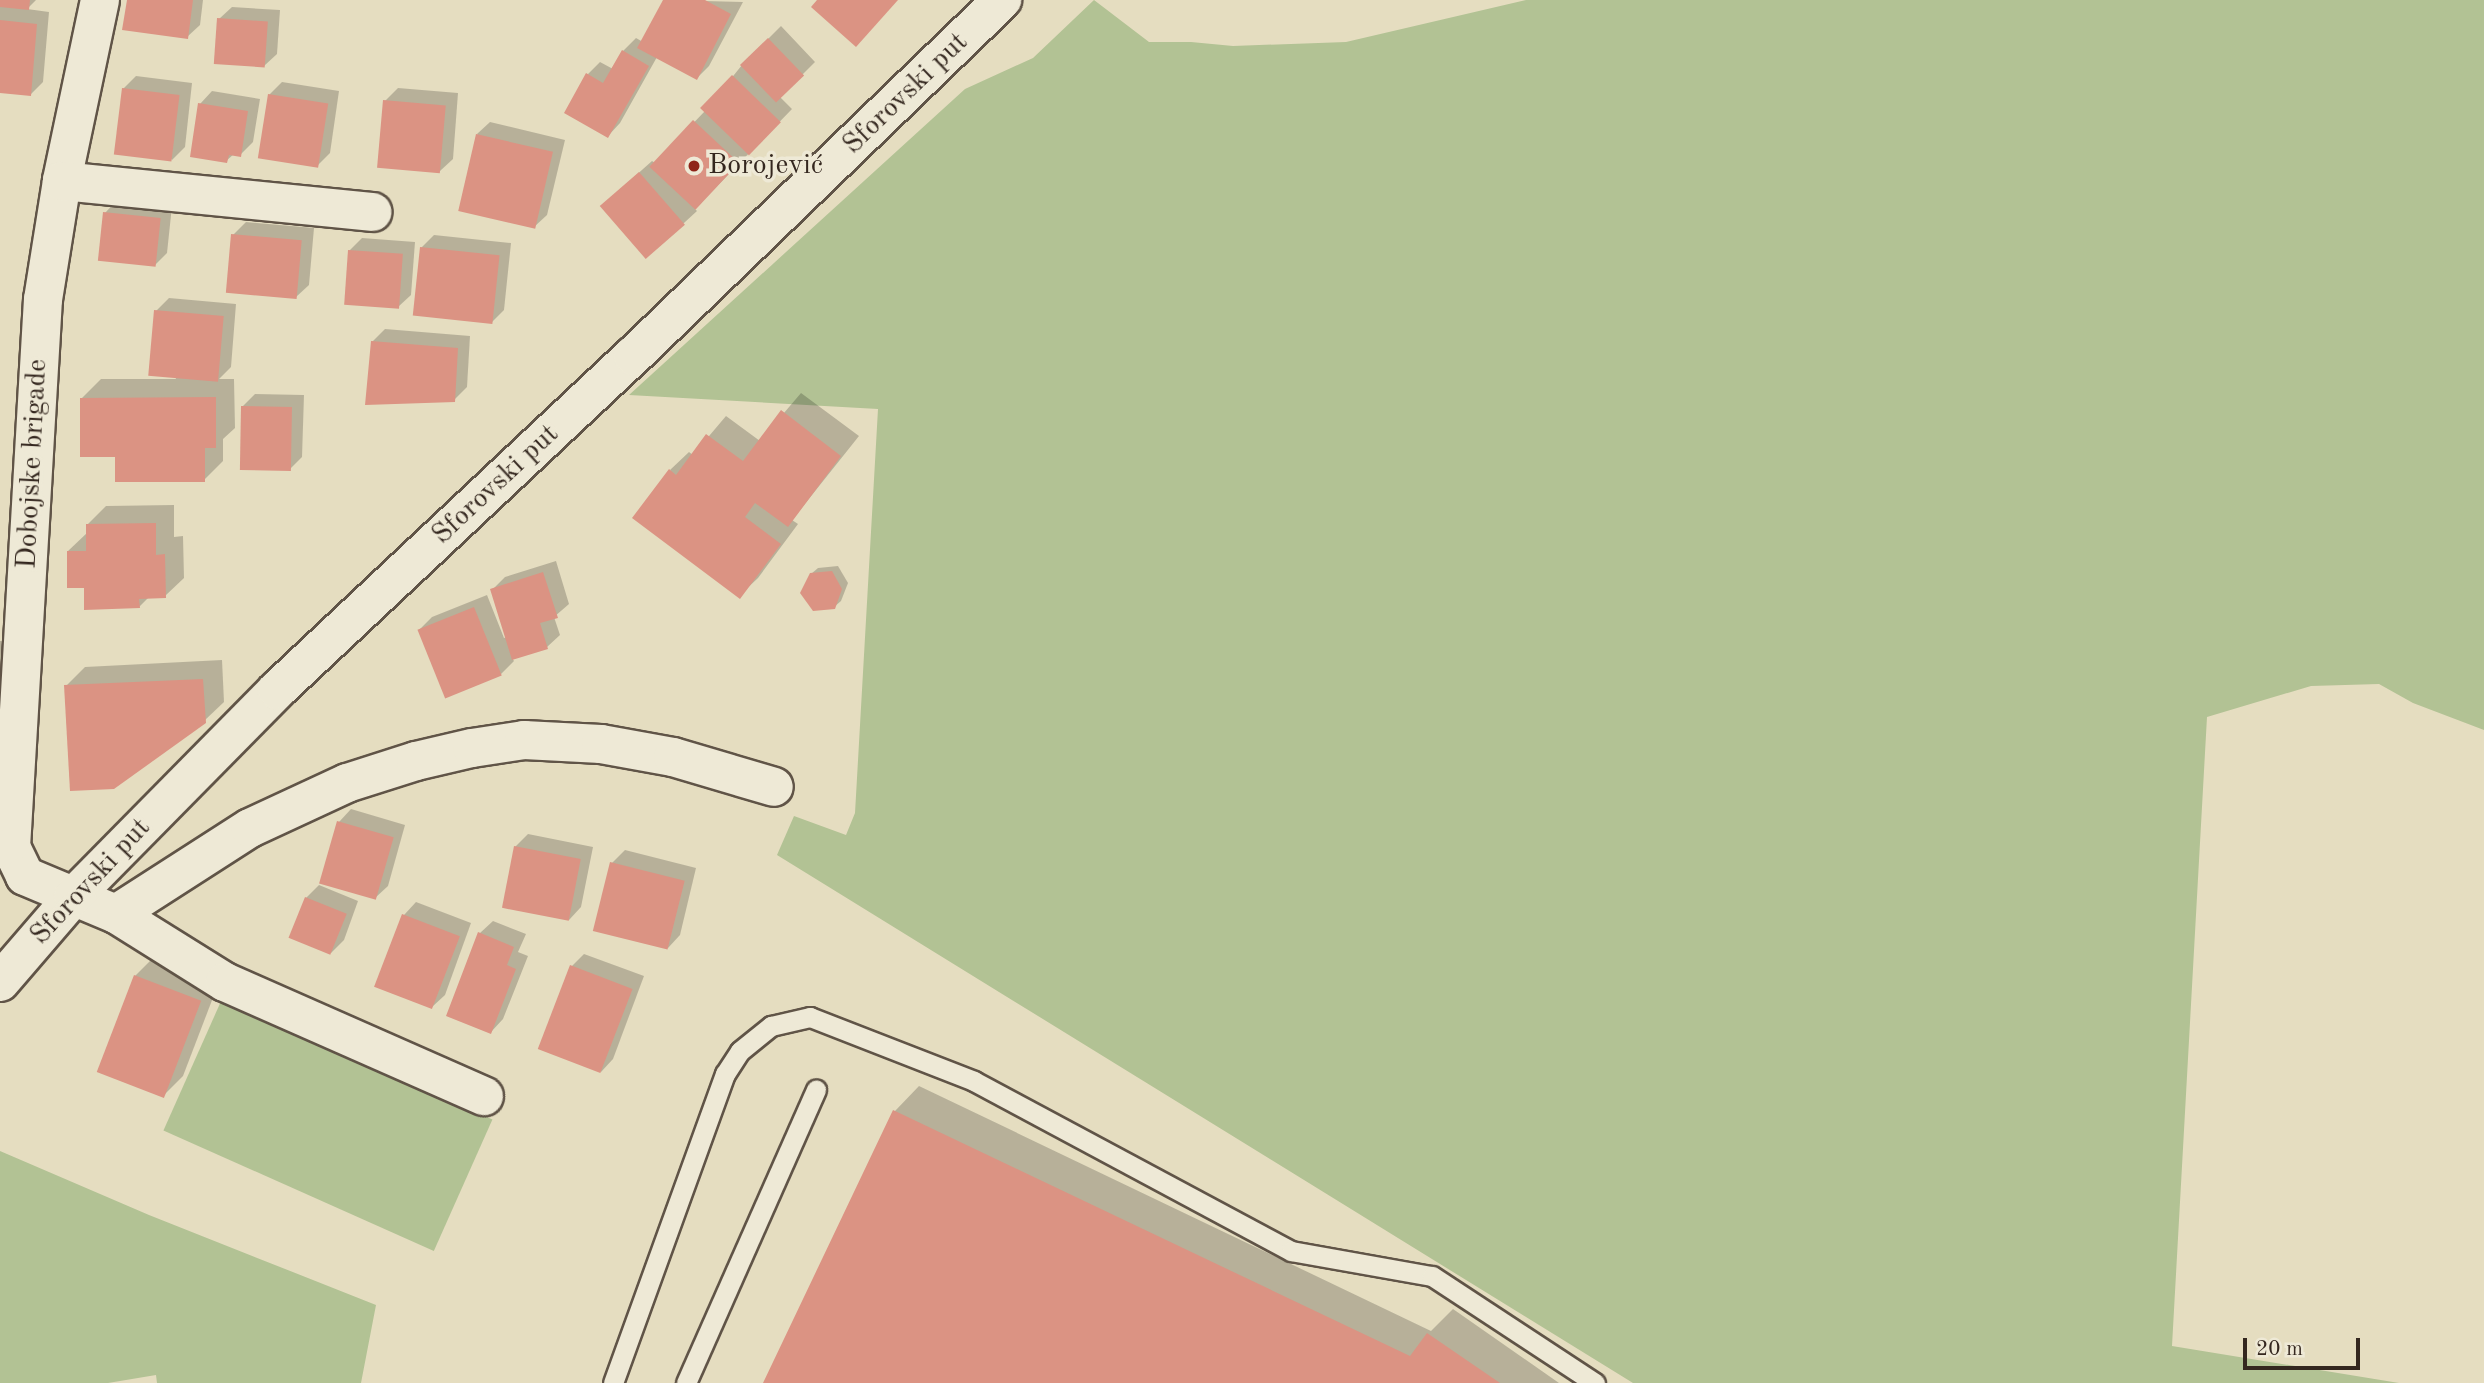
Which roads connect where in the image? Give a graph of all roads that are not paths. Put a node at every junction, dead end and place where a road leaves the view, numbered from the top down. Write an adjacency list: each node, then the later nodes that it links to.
1 (100, 0): 3 (street, Dobojske brigade)
2 (1003, 0): 6 (street, Sforovski put)
3 (62, 181): 4 (street); 6 (street, Dobojske brigade)
4 (372, 212)
5 (774, 787): 7 (street)
6 (73, 897): 7 (street, Dobojske brigade); 8 (street, Sforovski put)
7 (116, 914): 10 (street, Dobojske brigade)
8 (0, 982)
9 (816, 1090): 12 (lane)
10 (484, 1096)
11 (613, 1383): 13 (lane)
12 (686, 1383)
13 (1595, 1383)

